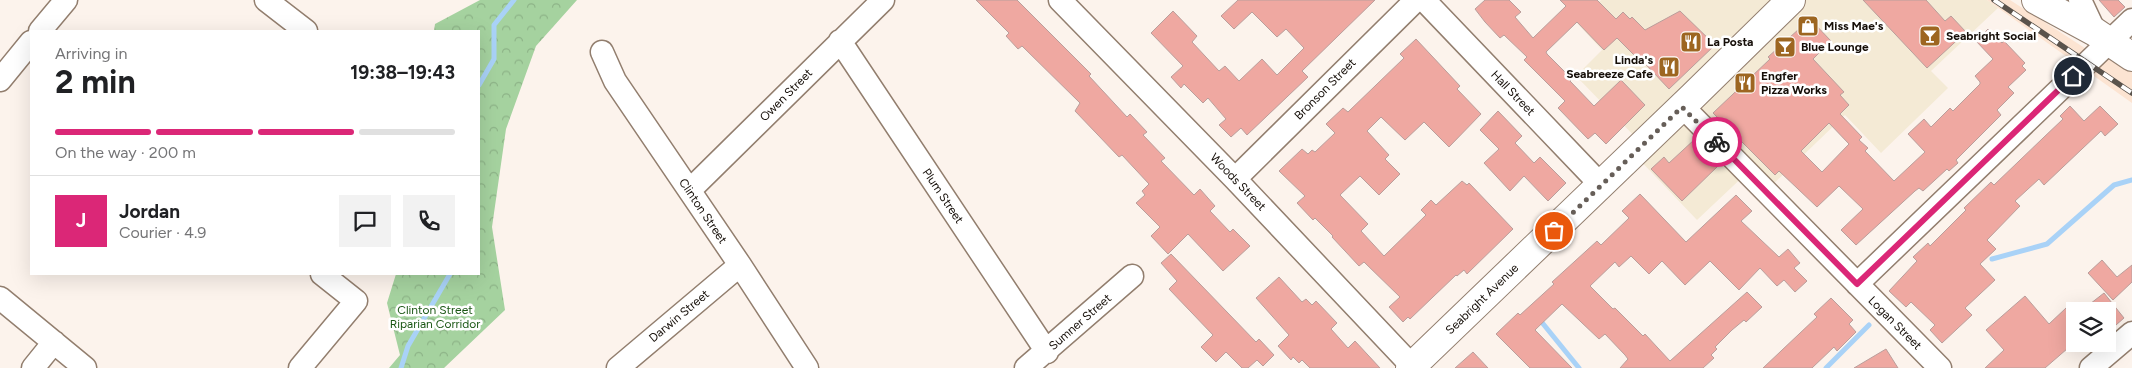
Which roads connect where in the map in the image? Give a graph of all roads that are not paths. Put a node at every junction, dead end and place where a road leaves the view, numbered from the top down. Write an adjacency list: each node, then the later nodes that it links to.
1 (66, 0): 11 (street)
2 (266, 0): 12 (street)
3 (883, 0): 14 (street, Owen Street)
4 (1060, 0): 20 (street, Woods Street)
5 (1416, 0): 20 (street, Bronson Street)
6 (1424, 0): 21 (street, Hall Street)
7 (1791, 0): 19 (main road, Seabright Avenue)
8 (2036, 0): 13 (main road)
9 (2080, 0): 13 (street)
10 (2132, 20): 13 (street)
11 (41, 30)
12 (305, 30)
13 (2102, 37): 17 (main road); 26 (street)
14 (840, 41): 22 (street, Owen Street); 30 (street, Plum Street)
15 (30, 43): 18 (street)
16 (602, 52): 22 (street, Clinton Street)
17 (2132, 57)
18 (0, 80)
19 (1682, 107): 21 (main road, Seabright Avenue); 26 (street, Logan Street)
20 (1235, 178): 31 (street, Woods Street)
21 (1601, 186): 31 (main road, Seabright Avenue)
22 (690, 190): 23 (street, Clinton Street)
23 (740, 265): 35 (street, Darwin Street); 36 (street, Clinton Street)
24 (323, 275): 34 (street)
25 (1132, 276): 30 (street, Sumner Street)
26 (1857, 284): 38 (street, Logan Street)
27 (0, 298): 29 (street)
28 (2132, 333): 39 (street)
29 (54, 342): 32 (street); 33 (street)
30 (1046, 352): 37 (street, Sumner Street)
31 (1411, 367)
32 (33, 368)
33 (85, 368)
34 (300, 368)
35 (618, 368)
36 (807, 368)
37 (1026, 368)
38 (1940, 368)
39 (2091, 368)

